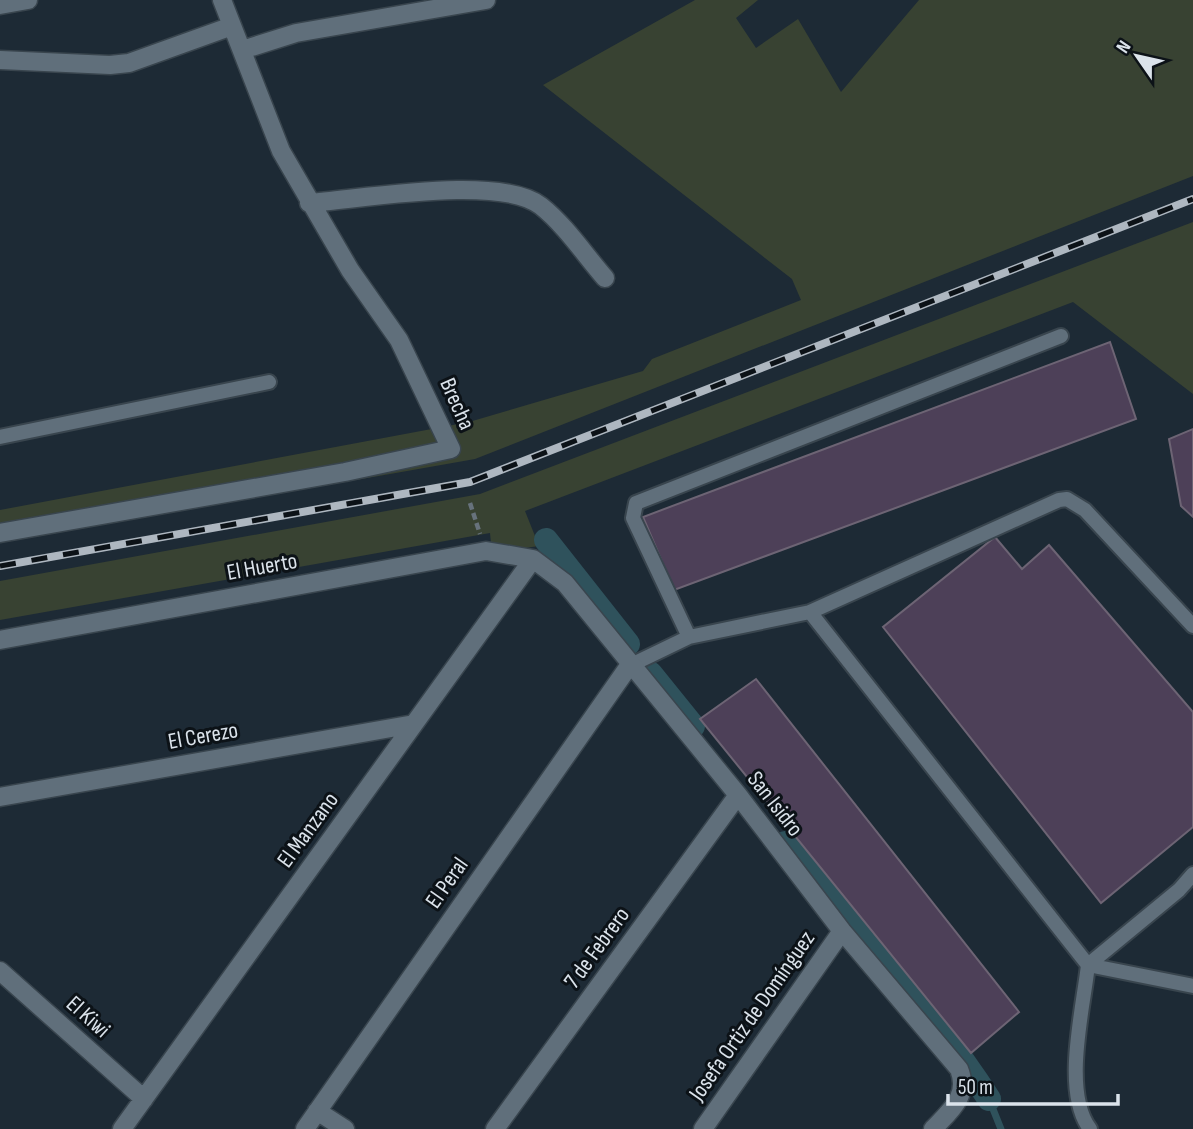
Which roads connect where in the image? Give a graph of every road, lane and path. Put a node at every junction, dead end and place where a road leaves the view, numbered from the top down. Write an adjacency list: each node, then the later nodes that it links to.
1 (28, 0): 4 (street)
2 (222, 0): 5 (street, Brecha)
3 (486, 0): 6 (street)
4 (0, 5)
5 (232, 26): 6 (street, Brecha); 7 (street)
6 (242, 50): 8 (street, Brecha)
7 (0, 60)
8 (309, 203): 9 (street); 14 (street, Brecha)
9 (605, 278)
10 (1061, 336): 19 (lane)
11 (269, 382): 12 (lane)
12 (0, 437)
13 (470, 503): 15 (path)
14 (0, 533)
15 (486, 551): 16 (street, El Huerto); 20 (street, El Huerto)
16 (533, 559): 21 (street, San Isidro); 22 (street, El Manzano)
17 (810, 612): 18 (lane); 19 (lane); 27 (lane)
18 (1193, 626)
19 (689, 638): 21 (lane)
20 (0, 640)
21 (629, 666): 23 (street, San Isidro); 31 (street, El Peral)
22 (414, 724): 24 (street, El Cerezo); 30 (street, El Manzano)
23 (738, 795): 26 (street, San Isidro); 35 (street, 7 de Febrero)
24 (0, 797)
25 (1193, 874): 27 (lane)
26 (842, 931): 36 (street, Josefa Ortiz de Domínguez); 37 (street, San Isidro)
27 (1088, 965): 29 (lane); 38 (lane)
28 (0, 971): 30 (street, El Kiwi)
29 (1193, 986)
30 (144, 1099): 32 (street, El Manzano)
31 (317, 1111): 33 (street, El Peral); 34 (street)
32 (122, 1129)
33 (305, 1129)
34 (345, 1129)
35 (495, 1129)
36 (703, 1129)
37 (933, 1129)
38 (1090, 1129)

